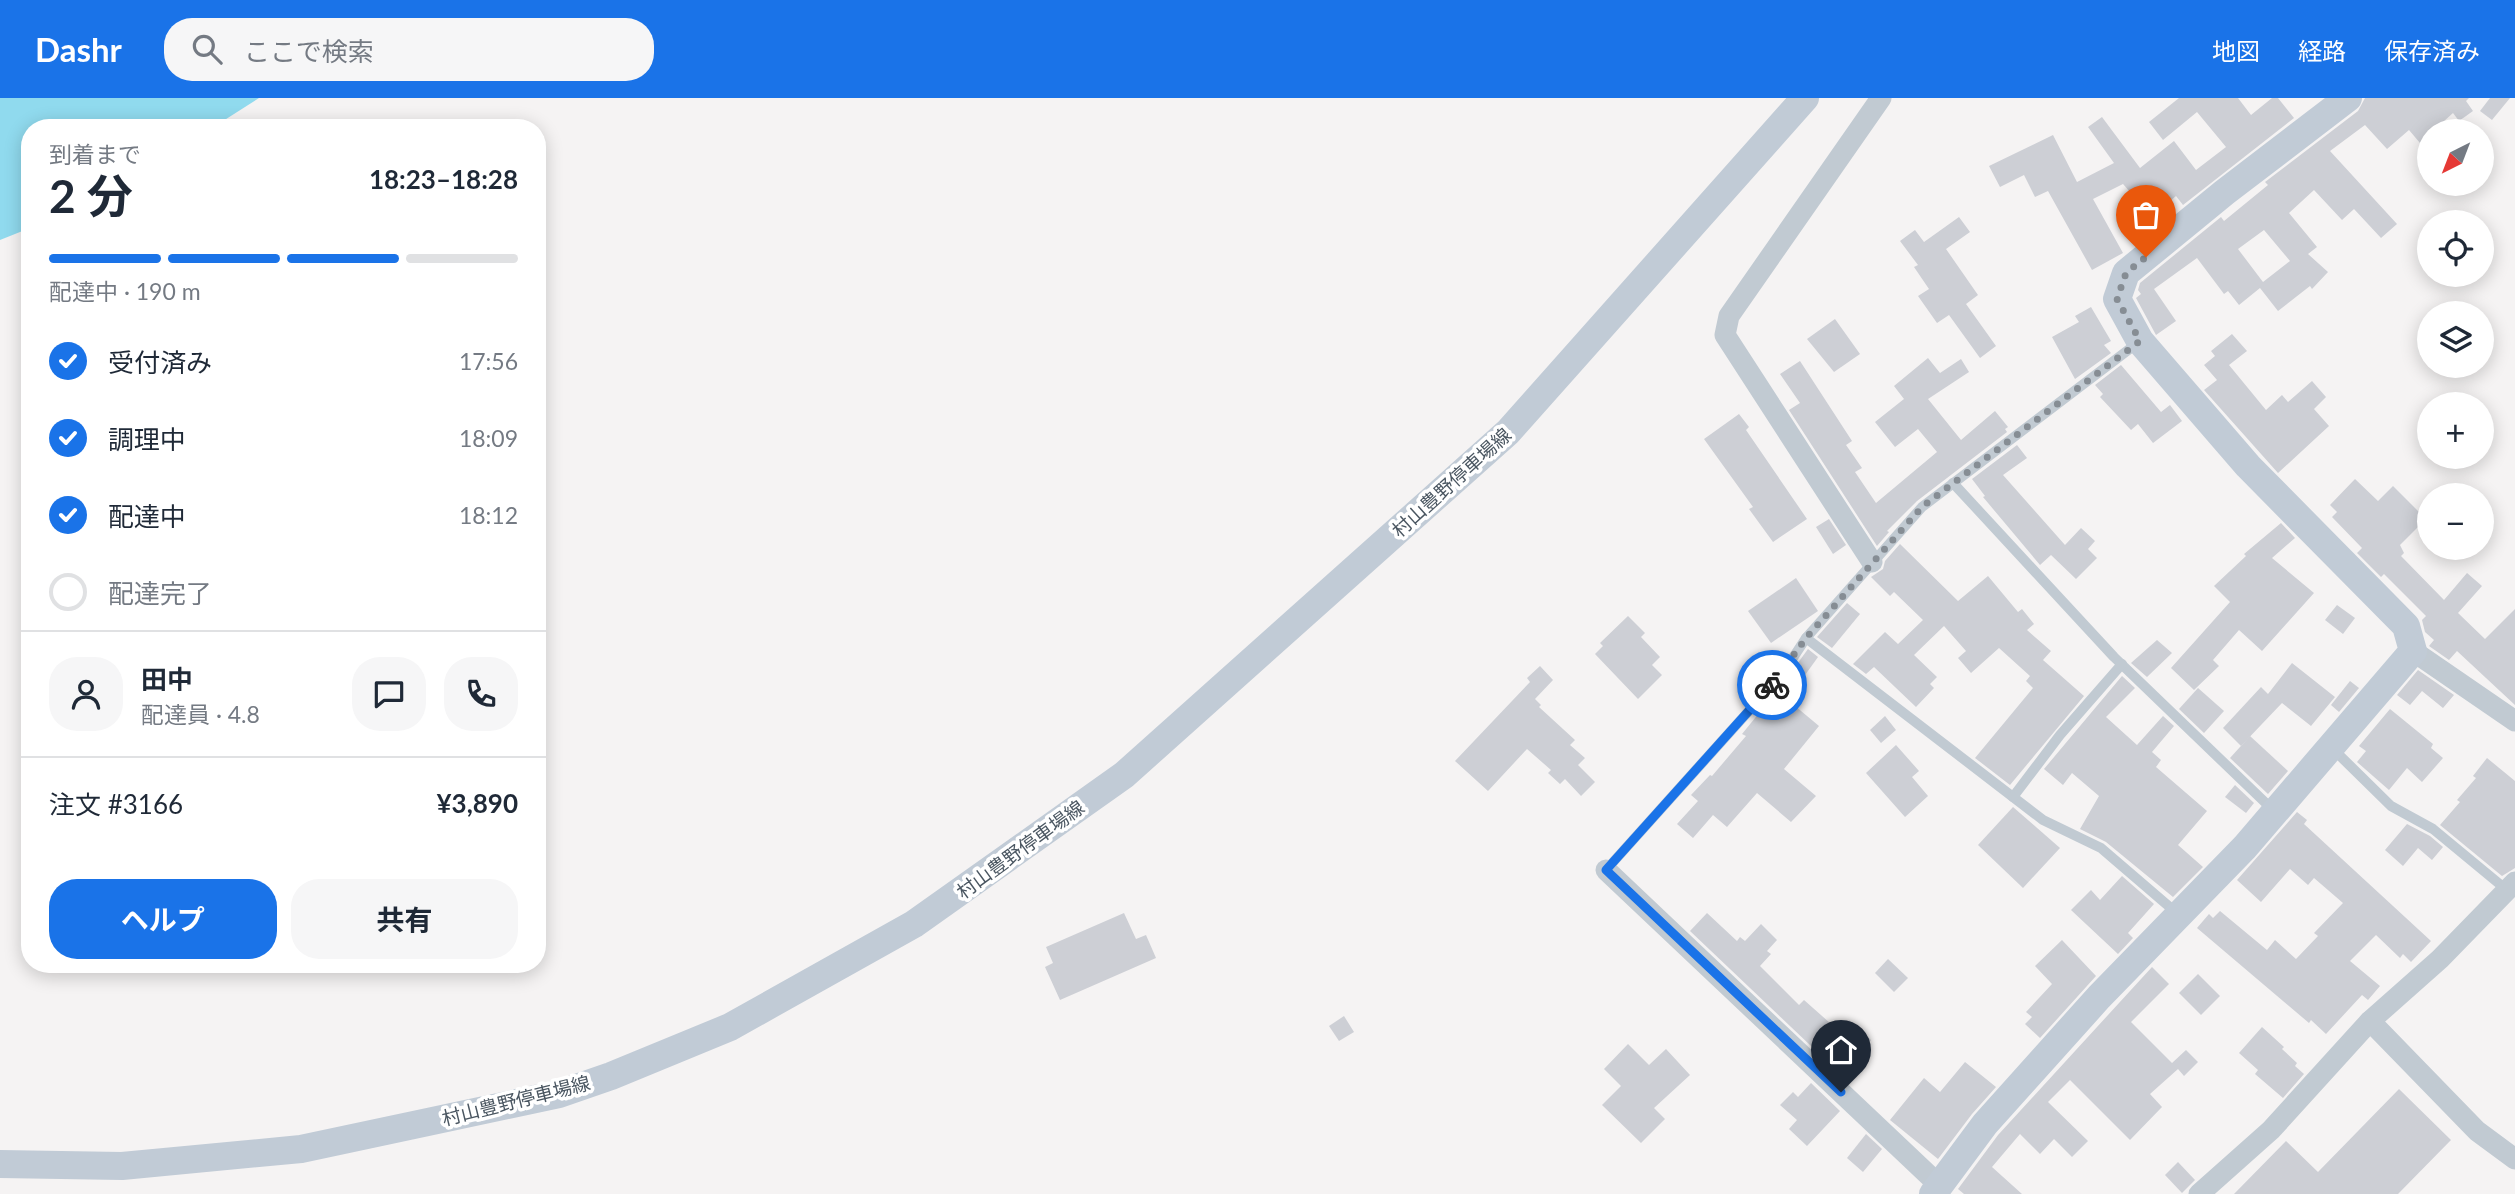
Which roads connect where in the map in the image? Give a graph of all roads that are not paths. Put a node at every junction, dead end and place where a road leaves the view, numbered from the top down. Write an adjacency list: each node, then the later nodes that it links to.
1 (1805, 98): 19 (main road, 村山豊野停車場線)
2 (1881, 98): 6 (street)
3 (2348, 98): 4 (main road)
4 (2140, 341): 5 (lane); 8 (main road)
5 (1953, 483): 6 (lane); 9 (lane)
6 (1872, 562): 7 (lane)
7 (1806, 638): 12 (lane); 14 (lane)
8 (2413, 651): 10 (street); 11 (main road)
9 (2122, 664): 12 (lane); 13 (lane)
10 (2515, 721)
11 (2332, 747): 13 (main road); 15 (lane)
12 (2013, 797): 16 (lane)
13 (2276, 813): 16 (main road)
14 (1606, 870): 20 (street)
15 (2512, 886): 17 (street)
16 (2179, 915): 20 (main road)
17 (2370, 1021): 18 (street); 21 (street)
18 (2515, 1159)
19 (0, 1164)
20 (1936, 1189)
21 (2199, 1194)

